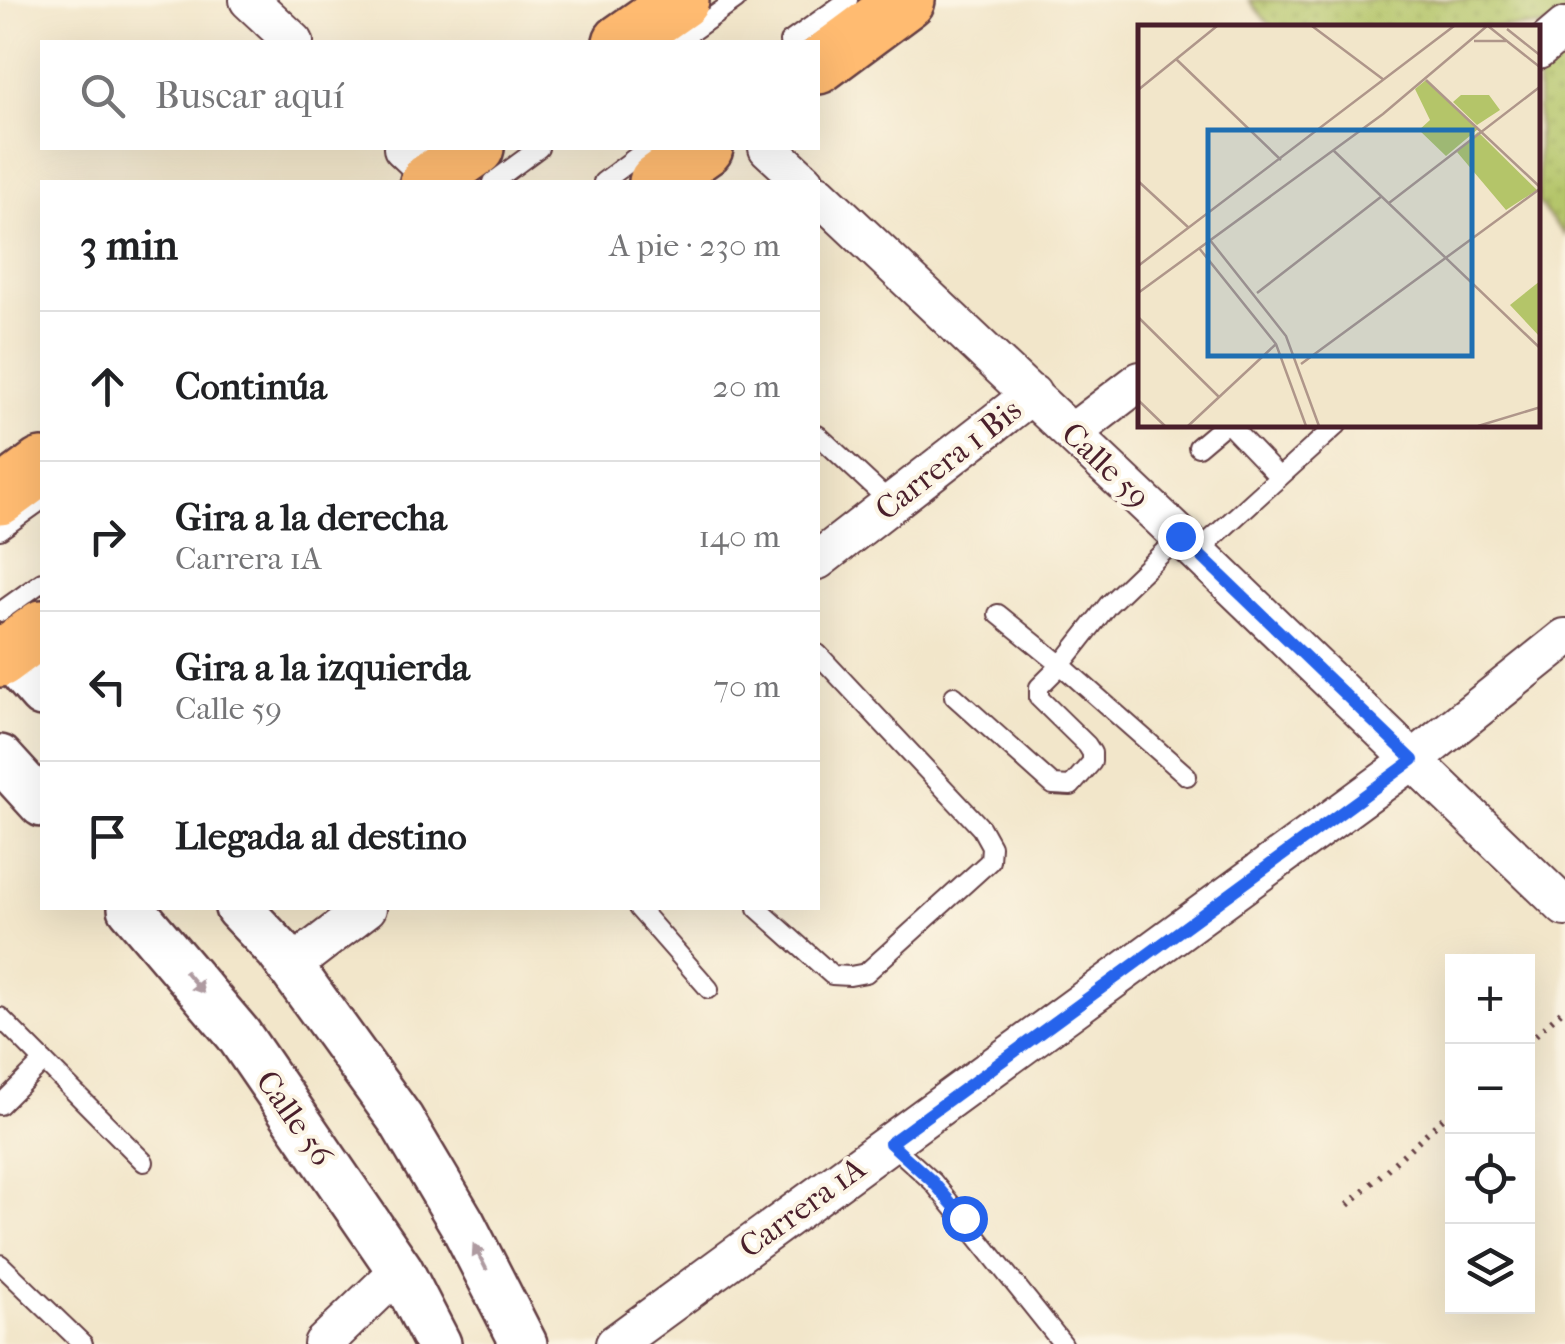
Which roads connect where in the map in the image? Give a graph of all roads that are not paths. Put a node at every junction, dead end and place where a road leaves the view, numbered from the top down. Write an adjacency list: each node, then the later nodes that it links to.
1 (249, 0): 7 (street)
2 (681, 0): 8 (main road)
3 (736, 0): 9 (lane)
4 (848, 0): 10 (lane)
5 (907, 0): 12 (main road)
6 (1565, 27): 11 (street)
7 (292, 40)
8 (624, 40)
9 (679, 40)
10 (792, 40)
11 (1540, 48)
12 (820, 65)
13 (535, 150): 17 (lane)
14 (645, 150): 18 (lane)
15 (702, 150): 19 (main road)
16 (770, 150): 20 (street)
17 (495, 180)
18 (605, 180)
19 (660, 180)
20 (803, 180)
21 (820, 196): 23 (street, Calle 59)
22 (1138, 382): 27 (street, Carrera 1 Bis)
23 (1032, 394): 27 (street, Calle 59); 34 (street, Carrera 1 Bis)
24 (1223, 428): 29 (lane)
25 (1230, 428): 31 (lane)
26 (1334, 428): 31 (lane)
27 (1072, 432): 36 (street, Calle 59)
28 (820, 436): 34 (lane)
29 (1198, 447)
30 (40, 467): 32 (main road)
31 (1279, 478): 36 (lane)
32 (0, 497)
33 (40, 501): 35 (lane)
34 (891, 504): 37 (street, Carrera 1 Bis)
35 (0, 530)
36 (1188, 544): 43 (lane); 47 (street, Calle 59)
37 (820, 558)
38 (40, 586): 40 (lane)
39 (998, 614): 43 (lane)
40 (12, 638): 44 (street)
41 (1565, 638): 47 (street, Carrera 1A)
42 (820, 656): 55 (lane)
43 (1061, 665): 45 (lane); 48 (lane)
44 (40, 690)
45 (954, 696)
46 (0, 758): 49 (street)
47 (1413, 760): 50 (street, Calle 59); 61 (street, Carrera 1A)
48 (1188, 776)
49 (40, 802)
50 (1565, 907)
51 (132, 910): 64 (street, Calle 56, one-way to 64)
52 (240, 910): 56 (street)
53 (363, 910): 56 (street)
54 (640, 910): 57 (lane)
55 (760, 910)
56 (290, 967): 68 (street, one-way to 56)
57 (708, 989)
58 (0, 1017): 59 (lane)
59 (44, 1062): 60 (lane); 62 (lane)
60 (0, 1105)
61 (890, 1143): 69 (street, Carrera 1A); 70 (lane)
62 (144, 1162)
63 (0, 1264): 65 (lane)
64 (400, 1270): 66 (street); 67 (street, Calle 56)
65 (84, 1344)
66 (322, 1344)
67 (438, 1344)
68 (524, 1344)
69 (615, 1344)
70 (1064, 1344)

